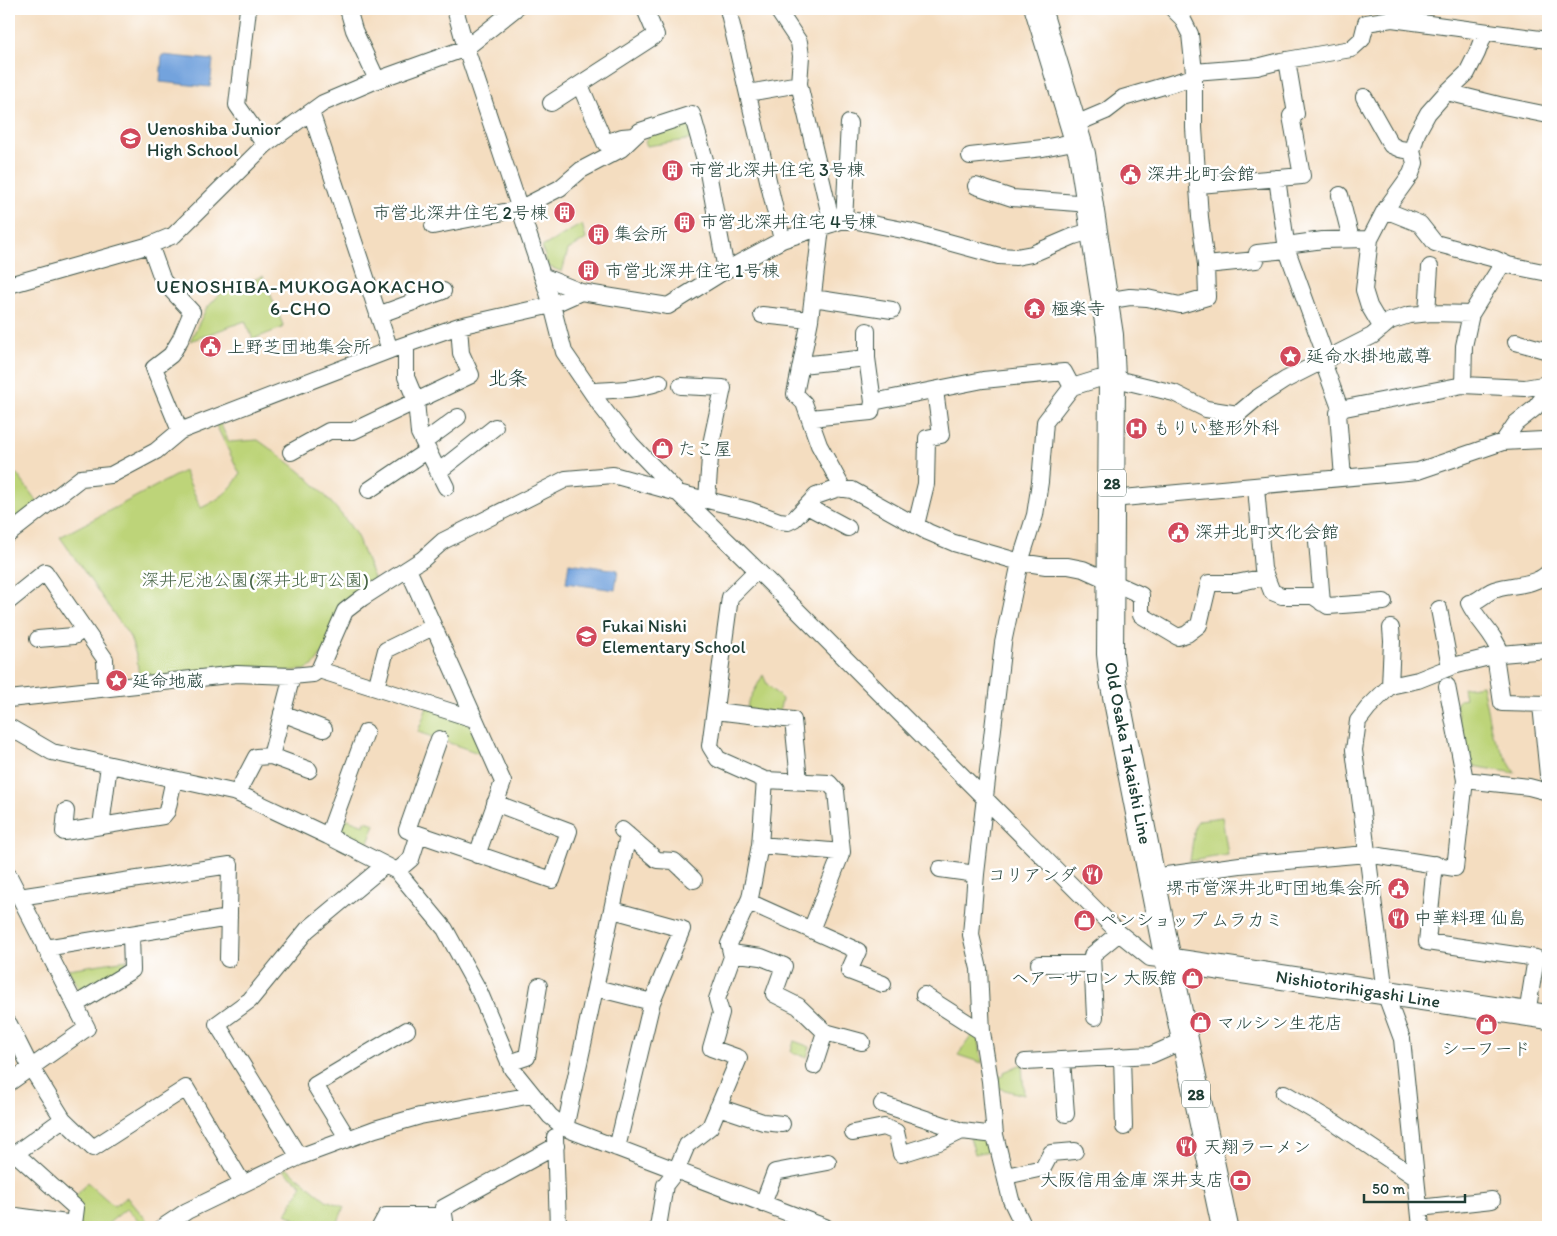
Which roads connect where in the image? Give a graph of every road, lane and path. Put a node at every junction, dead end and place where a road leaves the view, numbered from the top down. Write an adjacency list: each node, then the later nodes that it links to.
1 (248, 9): 27 (street)
2 (348, 9): 15 (street)
3 (455, 9): 12 (street)
4 (515, 9): 12 (street)
5 (645, 9): 17 (street)
6 (728, 9): 19 (street)
7 (777, 9): 16 (street)
8 (1038, 9): 25 (main road, Old Osaka Takaishi Line / 28)
9 (1173, 9): 14 (street)
10 (1485, 32): 11 (street); 13 (street); 18 (street)
11 (1548, 40)
12 (466, 48): 15 (street); 35 (street)
13 (1287, 60): 14 (street); 30 (street)
14 (1194, 74): 25 (street); 31 (street)
15 (377, 80): 22 (street)
16 (799, 84): 19 (street); 37 (street)
17 (580, 85): 21 (street); 26 (street)
18 (1447, 92): 23 (street); 28 (street)
19 (748, 93): 42 (street)
20 (1364, 97): 28 (street)
21 (551, 104)
22 (311, 112): 27 (street); 60 (street)
23 (1548, 115)
24 (850, 124): 37 (street)
25 (1075, 133): 29 (street); 34 (main road, Old Osaka Takaishi Line / 28)
26 (635, 136): 35 (street); 48 (street)
27 (265, 144): 43 (street)
28 (1412, 151): 36 (street)
29 (970, 156)
30 (1277, 178): 31 (street); 44 (street)
31 (1199, 185): 46 (street)
32 (976, 186): 34 (street)
33 (1340, 194): 40 (street)
34 (1090, 204): 39 (main road, Old Osaka Takaishi Line / 28)
35 (519, 209): 38 (street); 50 (street)
36 (1385, 210): 41 (street); 45 (street)
37 (833, 225): 39 (street); 42 (street); 54 (street)
38 (433, 226)
39 (1094, 230): 55 (main road, Old Osaka Takaishi Line / 28)
40 (1350, 239): 41 (street); 44 (street)
41 (1370, 239): 64 (street)
42 (782, 240): 48 (street)
43 (150, 245): 51 (street); 87 (street)
44 (1287, 247): 46 (street); 70 (street)
45 (1503, 263): 49 (street); 59 (street)
46 (1206, 265): 55 (street)
47 (1430, 267): 58 (street)
48 (726, 270): 53 (street)
49 (1548, 274)
50 (542, 276): 53 (street); 56 (street)
51 (9, 285)
52 (443, 291): 60 (street)
53 (581, 292): 56 (street)
54 (813, 298): 57 (street); 62 (street)
55 (1105, 301): 72 (main road, Old Osaka Takaishi Line / 28)
56 (552, 305): 63 (street); 79 (street)
57 (892, 310)
58 (1427, 313): 59 (street); 64 (street)
59 (1471, 314): 75 (street)
60 (378, 315): 67 (street)
61 (762, 315): 62 (street)
62 (810, 320): 71 (street)
63 (459, 326): 67 (street); 81 (street)
64 (1382, 328): 70 (street)
65 (867, 331): 69 (street)
66 (1516, 342): 68 (street)
67 (398, 348): 81 (street); 87 (street)
68 (1548, 350)
69 (867, 358): 71 (street); 82 (street)
70 (1325, 361): 72 (street); 83 (street)
71 (801, 365): 85 (street)
72 (1112, 378): 77 (street); 100 (main road, Old Osaka Takaishi Line / 28)
73 (660, 382): 79 (street)
74 (1548, 384): 75 (street)
75 (1463, 385): 83 (street)
76 (680, 386): 99 (street)
77 (1072, 387): 78 (street); 106 (street)
78 (935, 390): 82 (street); 102 (street)
79 (590, 391): 98 (street)
80 (1548, 391): 89 (street)
81 (416, 401): 90 (street); 91 (street)
82 (873, 402): 85 (street)
83 (1341, 411): 93 (street)
84 (458, 417): 90 (street)
85 (810, 418): 96 (street)
86 (495, 427): 92 (street)
87 (180, 432): 104 (street)
88 (1548, 441): 89 (street)
89 (1503, 442): 93 (street)
90 (426, 446): 92 (street); 97 (street)
91 (291, 452)
92 (438, 472): 94 (street)
93 (1343, 478): 95 (street)
94 (446, 487)
95 (1256, 487): 100 (street); 110 (street)
96 (843, 489): 101 (street); 102 (street)
97 (369, 490)
98 (678, 493): 99 (street); 107 (street); 108 (street)
99 (707, 499): 101 (street)
100 (1112, 499): 111 (main road, Old Osaka Takaishi Line / 28)
101 (807, 506): 103 (street)
102 (916, 525): 106 (street)
103 (848, 528)
104 (9, 534)
105 (1317, 541): 114 (street)
106 (1020, 562): 111 (street); 148 (street)
107 (408, 568): 116 (street); 123 (street)
108 (757, 570): 131 (street); 148 (street)
109 (1548, 573): 121 (street)
110 (1266, 577): 111 (street); 114 (street)
111 (1111, 583): 163 (main road, Old Osaka Takaishi Line / 28)
112 (9, 601): 118 (street)
113 (1384, 602): 114 (street)
114 (1322, 603)
115 (1439, 609): 122 (street)
116 (433, 627): 128 (street); 133 (street)
117 (1390, 628): 125 (street)
118 (84, 629): 119 (street); 127 (street)
119 (38, 638)
120 (1548, 650): 121 (street)
121 (1498, 655): 122 (street); 130 (street)
122 (1450, 667): 125 (street)
123 (319, 670): 124 (street); 128 (street)
124 (292, 676): 127 (street); 132 (street)
125 (1390, 686): 156 (street)
126 (1446, 686): 144 (street)
127 (106, 688): 129 (street)
128 (376, 688): 133 (street)
129 (9, 698)
130 (1544, 705): 141 (street)
131 (715, 711): 143 (street); 145 (street)
132 (282, 713): 134 (street); 138 (street)
133 (474, 719): 149 (street)
134 (324, 729)
135 (9, 732): 139 (street)
136 (366, 732): 153 (street)
137 (439, 739): 152 (street)
138 (271, 756): 140 (street); 147 (street)
139 (109, 764): 142 (street); 151 (street)
140 (309, 770)
141 (1548, 774)
142 (174, 779): 147 (street); 151 (street)
143 (765, 780): 145 (street); 154 (street)
144 (1465, 780): 146 (street); 158 (street)
145 (799, 781): 155 (street)
146 (1548, 792)
147 (237, 793): 153 (street)
148 (986, 798): 161 (street); 170 (street)
149 (495, 803): 157 (street); 157 (street)
150 (66, 811): 151 (street)
151 (101, 826)
152 (420, 834): 157 (street); 159 (street)
153 (328, 836): 159 (street)
154 (760, 845): 155 (street); 166 (street)
155 (842, 852): 169 (street)
156 (1367, 854): 158 (street); 163 (street); 181 (street)
157 (477, 855)
158 (1435, 864): 185 (street)
159 (390, 868): 196 (street); 217 (street)
160 (940, 869): 161 (street)
161 (976, 874): 190 (street)
162 (9, 876): 165 (street)
163 (1152, 878): 175 (main road, Old Osaka Takaishi Line / 28)
164 (694, 880): 167 (street)
165 (19, 897): 168 (street); 172 (street)
166 (749, 902): 169 (street); 173 (street)
167 (613, 910): 180 (street); 183 (street)
168 (229, 918): 171 (street); 174 (street)
169 (811, 930): 178 (street)
170 (1119, 933): 175 (street); 177 (street)
171 (131, 934): 172 (street); 184 (street)
172 (45, 948): 184 (street)
173 (731, 953): 189 (street); 203 (street)
174 (228, 959)
175 (1168, 960): 181 (main road, Nishiotorihigashi Line); 191 (main road, Old Osaka Takaishi Line / 28)
176 (1039, 964): 177 (street)
177 (1092, 964): 186 (street)
178 (883, 984)
179 (539, 986): 196 (street)
180 (596, 988): 183 (street); 206 (street)
181 (1385, 993): 185 (main road, Nishiotorihigashi Line); 221 (street)
182 (924, 995): 190 (street)
183 (652, 1002): 214 (street)
184 (75, 1005): 197 (street)
185 (1538, 1016)
186 (1095, 1017)
187 (9, 1024): 197 (street)
188 (407, 1030): 212 (street)
189 (825, 1032): 192 (street); 198 (street)
190 (982, 1032): 211 (street)
191 (1185, 1040): 193 (street); 234 (main road, Old Osaka Takaishi Line / 28)
192 (862, 1042)
193 (1122, 1056): 194 (street); 208 (street)
194 (1062, 1060): 195 (street); 204 (street)
195 (1025, 1062)
196 (509, 1063): 201 (street)
197 (30, 1066): 199 (street); 205 (street)
198 (814, 1066)
199 (9, 1083)
200 (1284, 1093): 221 (street)
201 (532, 1095): 206 (street); 212 (street)
202 (882, 1104): 209 (street)
203 (718, 1106): 207 (street); 219 (street)
204 (1066, 1114)
205 (64, 1119): 216 (street); 222 (street)
206 (560, 1124): 213 (street); 214 (street)
207 (782, 1124)
208 (1124, 1127)
209 (962, 1131): 210 (street); 211 (street)
210 (853, 1132)
211 (995, 1136): 220 (street)
212 (348, 1139): 217 (street)
213 (556, 1146): 227 (street); 230 (street)
214 (617, 1148): 219 (street)
215 (1075, 1151): 220 (street)
216 (12, 1155): 226 (street)
217 (299, 1158): 222 (street)
218 (828, 1162): 224 (street)
219 (676, 1171): 224 (street); 231 (street)
220 (1006, 1176): 233 (street)
221 (1415, 1177): 225 (street)
222 (243, 1184): 228 (street)
223 (1492, 1200): 225 (street)
224 (763, 1204): 232 (street)
225 (1419, 1208): 235 (street)
226 (9, 1215)
227 (445, 1222): 229 (street)
228 (163, 1227)
229 (380, 1227)
230 (558, 1227)
231 (658, 1227)
232 (825, 1227)
233 (1024, 1227)
234 (1224, 1227)
235 (1422, 1227)

